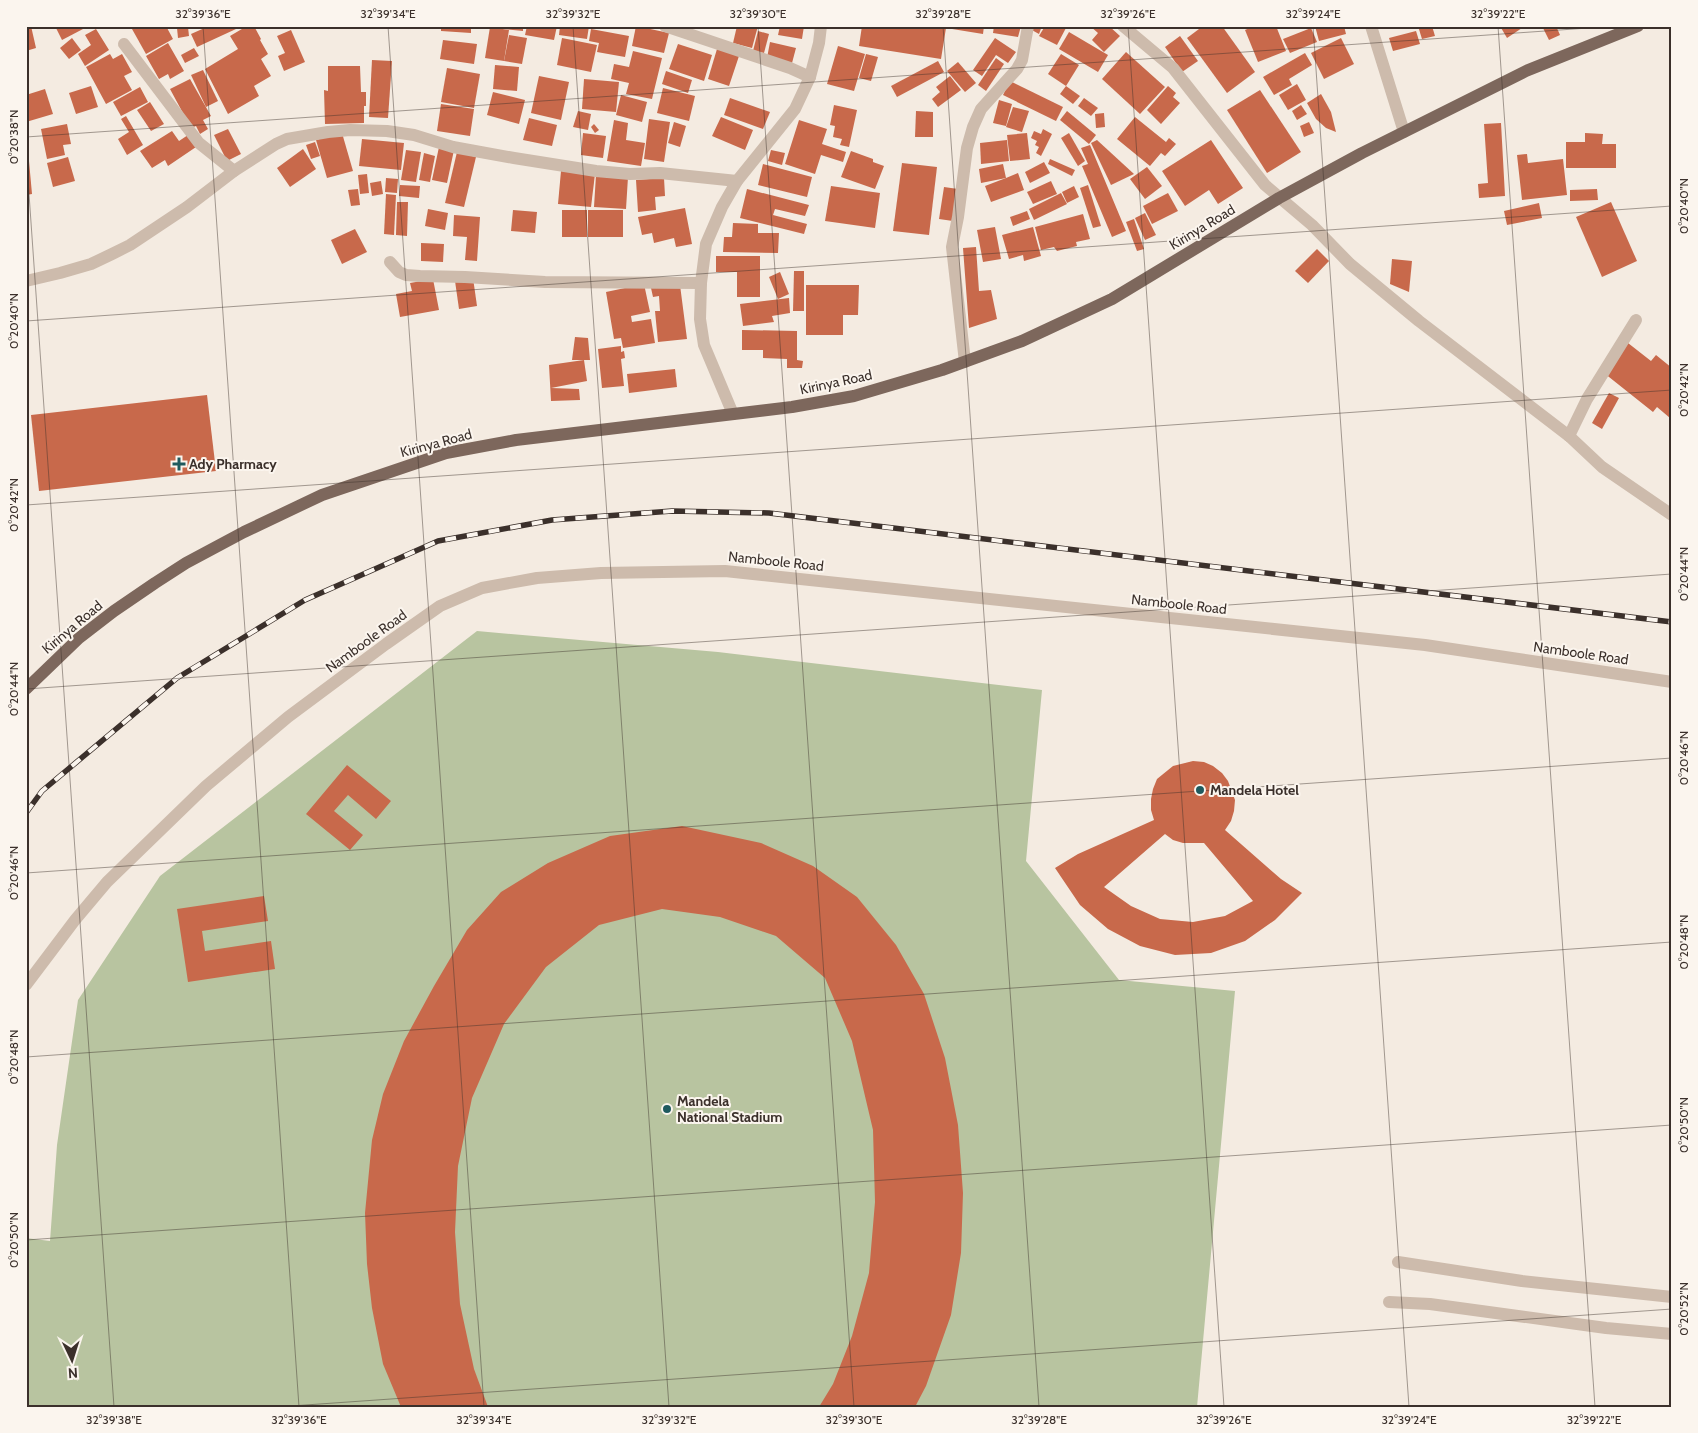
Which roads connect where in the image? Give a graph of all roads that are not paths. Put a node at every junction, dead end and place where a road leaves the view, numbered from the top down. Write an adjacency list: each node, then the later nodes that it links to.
1 (665, 26): 8 (street)
2 (821, 26): 8 (street)
3 (1028, 26): 17 (street)
4 (1124, 26): 12 (street)
5 (1371, 26): 9 (street)
6 (1638, 26): 9 (main road, Kirinya Road)
7 (124, 44): 10 (street)
8 (810, 77): 11 (street)
9 (1404, 132): 12 (main road, Kirinya Road)
10 (234, 171): 11 (street); 14 (street)
11 (737, 182): 15 (street)
12 (1278, 198): 17 (main road, Kirinya Road); 19 (street)
13 (390, 262): 15 (street)
14 (26, 281)
15 (700, 283): 18 (street)
16 (1636, 320): 19 (street)
17 (965, 362): 18 (main road, Kirinya Road)
18 (733, 414): 22 (main road, Kirinya Road)
19 (1569, 436): 20 (street)
20 (1672, 515)
21 (1672, 682): 23 (street, Namboole Road)
22 (26, 689)
23 (26, 985)
24 (1398, 1262): 25 (street)
25 (1672, 1297)
26 (1389, 1302): 27 (street)
27 (1672, 1334)

